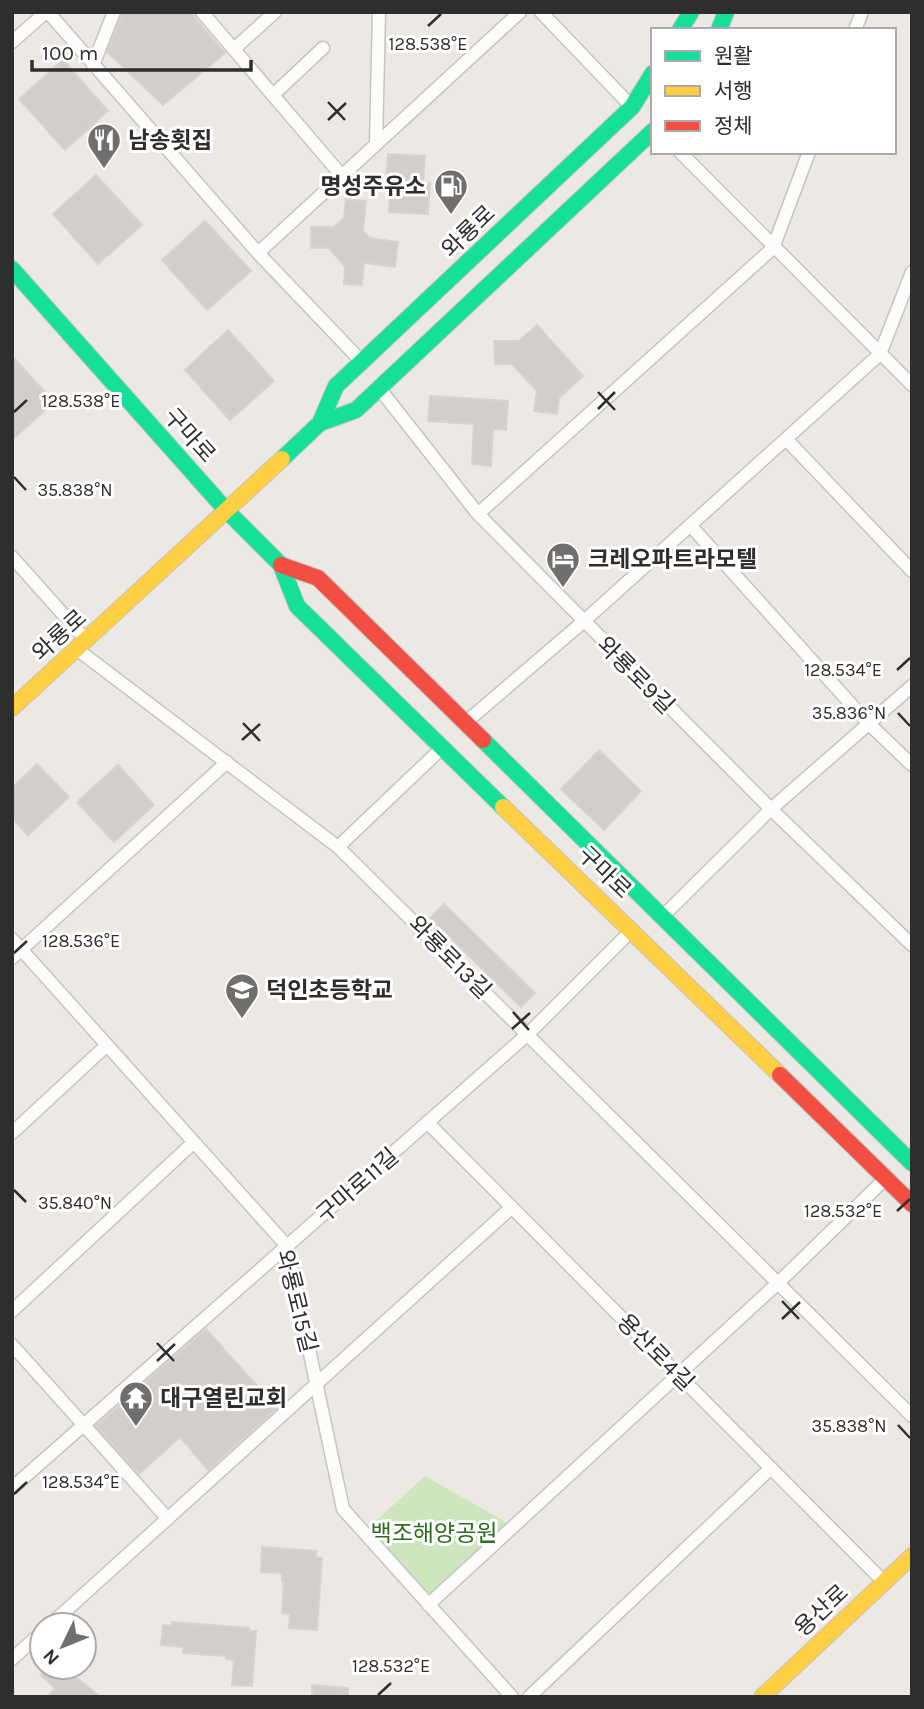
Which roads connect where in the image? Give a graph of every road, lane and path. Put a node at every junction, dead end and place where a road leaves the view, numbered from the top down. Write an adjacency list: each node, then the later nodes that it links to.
1 (47, 12): 10 (street); 13 (street)
2 (114, 12): 13 (street)
3 (202, 12): 12 (street)
4 (275, 12): 12 (street)
5 (379, 12): 18 (street)
6 (520, 12): 18 (street)
7 (541, 12): 16 (street)
8 (691, 12): 9 (main road)
9 (681, 28)
10 (12, 42)
11 (323, 48): 15 (street)
12 (234, 49): 15 (street)
13 (93, 65): 23 (street)
14 (651, 76): 16 (main road, 와룡로)
15 (273, 95): 21 (street)
16 (632, 107): 27 (main road, 와룡로)
17 (651, 133): 29 (main road, 와룡로)
18 (376, 144): 21 (street)
19 (682, 154): 22 (street)
20 (808, 154): 22 (street)
21 (342, 176): 23 (street)
22 (773, 248): 26 (street); 33 (street)
23 (258, 253): 27 (street)
24 (12, 269): 32 (main road, 구마로)
25 (912, 272): 26 (street)
26 (880, 354): 28 (street); 31 (street)
27 (363, 363): 30 (main road, 와룡로)
28 (912, 385)
29 (379, 388): 30 (main road, 와룡로); 33 (street, 와룡로9길)
30 (320, 423): 32 (main road, 와룡로)
31 (786, 439): 34 (street); 37 (street)
32 (226, 510): 36 (main road, 구마로); 39 (main road, 와룡로)
33 (478, 514): 38 (street, 와룡로9길)
34 (690, 525): 38 (street); 43 (street)
35 (12, 558): 39 (street, 와룡로13길)
36 (281, 565): 42 (main road, 구마로); 44 (main road, 구마로)
37 (912, 571)
38 (583, 622): 42 (street); 47 (street, 와룡로9길)
39 (83, 646): 41 (main road, 와룡로); 45 (street, 와룡로13길)
40 (912, 686): 43 (street)
41 (12, 708)
42 (465, 723): 49 (main road, 구마로)
43 (868, 723): 46 (street); 47 (street)
44 (443, 747): 48 (street); 50 (main road, 구마로)
45 (227, 762): 48 (street, 와룡로13길); 53 (street)
46 (912, 765)
47 (771, 809): 49 (street); 52 (street, 와룡로9길)
48 (338, 846): 54 (street, 와룡로13길)
49 (661, 918): 59 (main road, 구마로)
50 (632, 930): 54 (street, 구마로11길); 60 (main road, 구마로)
51 (12, 939): 53 (street, 와룡로15길)
52 (912, 944)
53 (17, 954): 55 (street, 와룡로15길)
54 (528, 1034): 56 (street, 구마로11길); 64 (street, 와룡로13길)
55 (107, 1045): 57 (street); 58 (street, 와룡로15길)
56 (427, 1122): 62 (street, 용산로4길); 63 (street, 구마로11길)
57 (12, 1133)
58 (194, 1142): 63 (street, 와룡로15길); 65 (street)
59 (910, 1159)
60 (886, 1178): 61 (main road, 구마로); 64 (street)
61 (912, 1203)
62 (512, 1207): 67 (street, 용산로4길); 68 (street)
63 (287, 1246): 68 (street, 와룡로15길); 70 (street, 구마로11길)
64 (778, 1283): 67 (street); 69 (street, 와룡로13길)
65 (12, 1311)
66 (12, 1346): 70 (street)
67 (678, 1374): 71 (street, 용산로4길); 76 (street)
68 (317, 1385): 73 (street); 76 (street, 와룡로15길)
69 (912, 1416)
70 (84, 1425): 72 (street, 구마로11길); 73 (street)
71 (771, 1468): 75 (street, 용산로4길); 81 (street)
72 (12, 1488)
73 (167, 1520): 77 (street)
74 (912, 1556): 75 (main road, 용산로)
75 (884, 1582): 82 (main road, 용산로)
76 (428, 1605): 80 (street, 와룡로15길)
77 (66, 1611)
78 (28, 1645): 79 (street)
79 (12, 1659)
80 (512, 1697)
81 (529, 1697)
82 (762, 1697)

